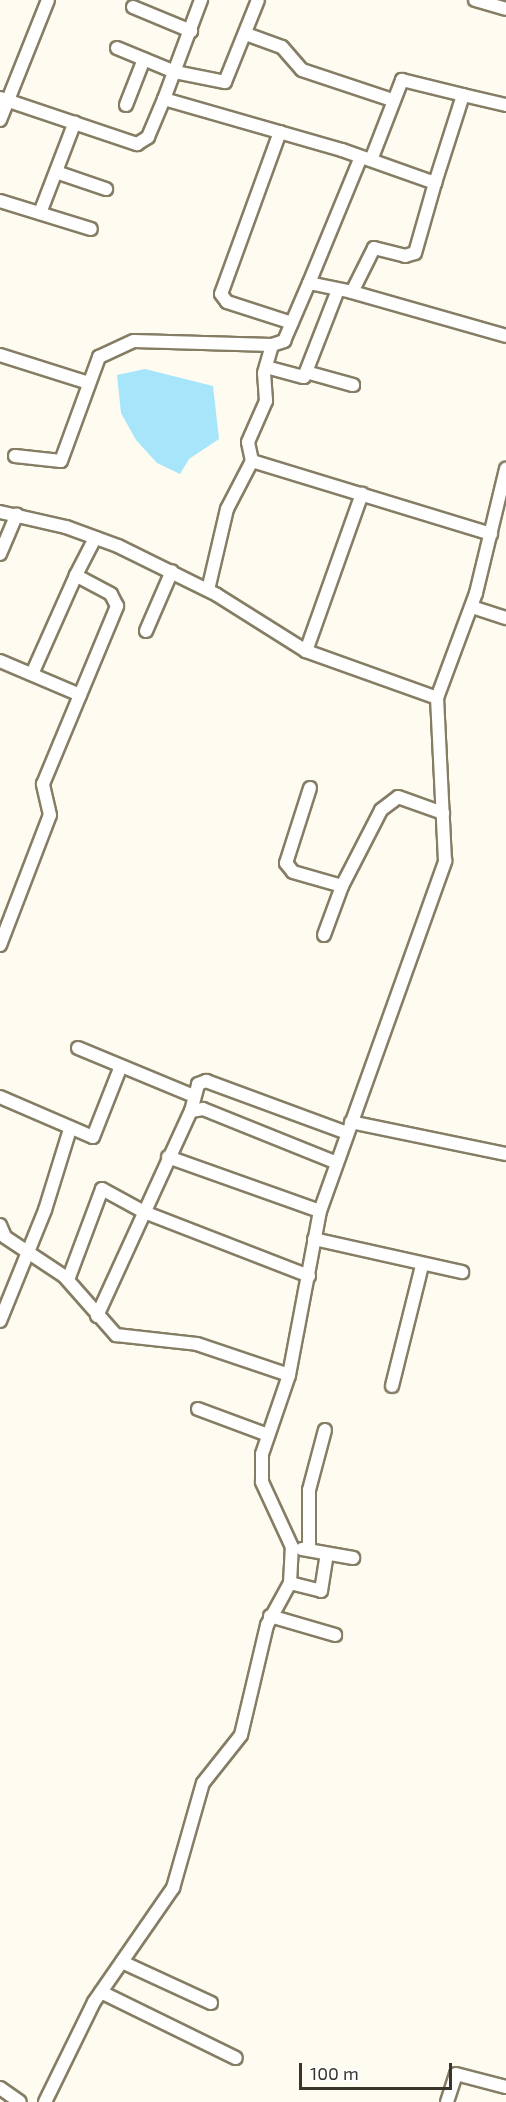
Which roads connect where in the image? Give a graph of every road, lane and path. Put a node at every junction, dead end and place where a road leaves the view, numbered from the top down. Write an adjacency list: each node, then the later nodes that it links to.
1 (48, 0): 13 (street)
2 (201, 0): 7 (street)
3 (258, 0): 8 (street)
4 (475, 0): 6 (street)
5 (133, 7): 7 (street)
6 (506, 9)
7 (191, 31): 11 (street)
8 (246, 34): 11 (street); 15 (street)
9 (117, 48): 10 (street)
10 (144, 60): 11 (street); 16 (street)
11 (175, 72): 14 (street)
12 (463, 95): 15 (street); 17 (street); 23 (street)
13 (4, 99): 18 (street); 19 (street)
14 (164, 99): 19 (street); 20 (street)
15 (392, 100): 21 (street)
16 (126, 105)
17 (506, 105)
18 (0, 120)
19 (75, 122): 22 (street)
20 (280, 132): 21 (street); 31 (street)
21 (366, 158): 23 (street); 28 (street)
22 (56, 172): 24 (street); 26 (street)
23 (435, 183): 30 (street)
24 (106, 189)
25 (0, 201): 26 (street)
26 (40, 213): 27 (street)
27 (91, 229)
28 (309, 283): 29 (street); 31 (street)
29 (338, 290): 30 (street); 36 (street)
30 (352, 292): 32 (street)
31 (292, 323): 33 (street)
32 (506, 336)
33 (272, 345): 35 (street); 37 (street)
34 (0, 355): 37 (street)
35 (266, 368): 36 (street); 40 (street)
36 (306, 372): 38 (street)
37 (89, 383): 39 (street)
38 (353, 385)
39 (15, 456)
40 (252, 461): 42 (street); 50 (street)
41 (506, 469): 45 (street)
42 (362, 494): 45 (street); 54 (street)
43 (0, 512): 44 (street)
44 (17, 514): 46 (street); 47 (street)
45 (491, 534): 51 (street)
46 (95, 538): 48 (street); 49 (street)
47 (0, 554)
48 (172, 571): 50 (street); 53 (street)
49 (76, 575): 56 (street); 57 (street)
50 (208, 590): 54 (street)
51 (472, 608): 52 (street); 58 (street)
52 (506, 618)
53 (146, 631)
54 (306, 651): 58 (street)
55 (0, 661): 56 (street)
56 (32, 674): 57 (street)
57 (80, 694): 63 (street)
58 (437, 698): 60 (street)
59 (310, 788): 61 (street)
60 (443, 813): 61 (street); 69 (street)
61 (342, 886): 62 (street)
62 (324, 935)
63 (0, 945)
64 (78, 1048): 65 (street)
65 (121, 1066): 66 (street); 70 (street)
66 (194, 1096): 68 (street); 69 (street)
67 (0, 1097): 70 (street)
68 (191, 1111): 72 (street); 73 (street)
69 (349, 1127): 71 (street); 73 (street)
70 (70, 1129): 78 (street)
71 (506, 1154)
72 (168, 1157): 74 (street); 75 (street)
73 (335, 1162): 74 (street)
74 (320, 1211): 77 (street)
75 (144, 1212): 81 (street); 82 (street); 83 (street)
76 (0, 1225): 78 (street)
77 (314, 1239): 79 (street); 81 (street)
78 (27, 1254): 82 (street); 84 (street)
79 (422, 1266): 80 (street); 86 (street)
80 (462, 1272)
81 (309, 1276): 85 (street)
82 (68, 1280): 83 (street)
83 (97, 1316): 85 (street)
84 (0, 1321)
85 (289, 1375): 89 (street)
86 (392, 1386)
87 (198, 1409): 89 (street)
88 (325, 1430): 91 (street)
89 (268, 1435): 90 (street)
90 (292, 1547): 91 (street); 94 (street)
91 (309, 1550): 92 (street)
92 (327, 1554): 93 (street); 94 (street)
93 (353, 1558)
94 (290, 1584): 95 (street)
95 (270, 1616): 96 (street); 97 (street)
96 (335, 1635)
97 (122, 1962): 98 (street); 99 (street)
98 (100, 1992): 100 (street); 104 (street)
99 (211, 2003)
100 (236, 2058)
101 (506, 2087): 105 (street)
102 (0, 2088): 103 (street)
103 (20, 2102)
104 (45, 2102)
105 (447, 2102)

